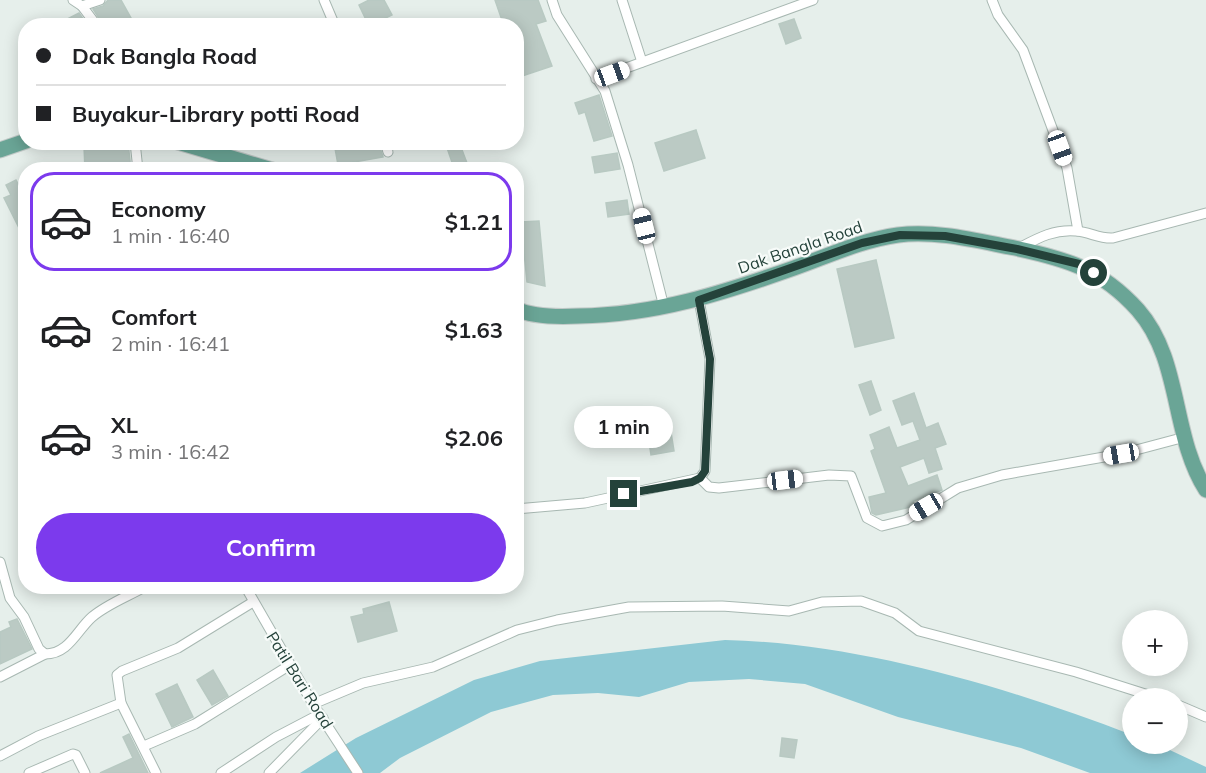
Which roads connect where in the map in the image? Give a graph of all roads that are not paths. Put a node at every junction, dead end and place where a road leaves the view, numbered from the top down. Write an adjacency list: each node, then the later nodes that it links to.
1 (73, 0): 8 (street)
2 (100, 0): 8 (street)
3 (324, 0): 10 (street)
4 (552, 0): 12 (street)
5 (622, 0): 11 (street)
6 (813, 0): 11 (street)
7 (993, 0): 18 (street)
8 (82, 6): 9 (street)
9 (91, 18)
10 (332, 18)
11 (642, 62): 12 (street)
12 (596, 79): 21 (street)
13 (18, 144): 14 (main road)
14 (0, 150)
15 (205, 150): 16 (main road)
16 (245, 162)
17 (1206, 213): 18 (street)
18 (1077, 231): 19 (street)
19 (1017, 249): 20 (main road, Dak Bangla Road); 23 (main road, Dak Bangla Road)
20 (699, 300): 21 (main road, Dak Bangla Road); 24 (street)
21 (664, 308): 22 (main road, Dak Bangla Road)
22 (524, 310)
23 (1185, 437): 24 (street); 25 (main road, Dak Bangla Road)
24 (700, 478): 26 (street)
25 (1206, 490)
26 (524, 508)
27 (0, 562): 31 (street)
28 (132, 594): 31 (street)
29 (249, 594): 30 (street, Patil Bari Road)
30 (253, 602): 32 (street, Patil Bari Road); 35 (street)
31 (45, 654): 33 (street)
32 (290, 665): 36 (street, Patil Bari Road); 40 (street)
33 (0, 677)
34 (1126, 688): 36 (street)
35 (121, 703): 40 (street); 41 (street)
36 (313, 704): 39 (street, Patil Bari Road)
37 (1188, 709): 38 (street)
38 (1206, 717)
39 (323, 718): 45 (street); 46 (street); 47 (street, Patil Bari Road)
40 (144, 746): 44 (street)
41 (0, 756)
42 (29, 773): 43 (street)
43 (85, 773)
44 (156, 773)
45 (221, 773)
46 (269, 773)
47 (358, 773)

